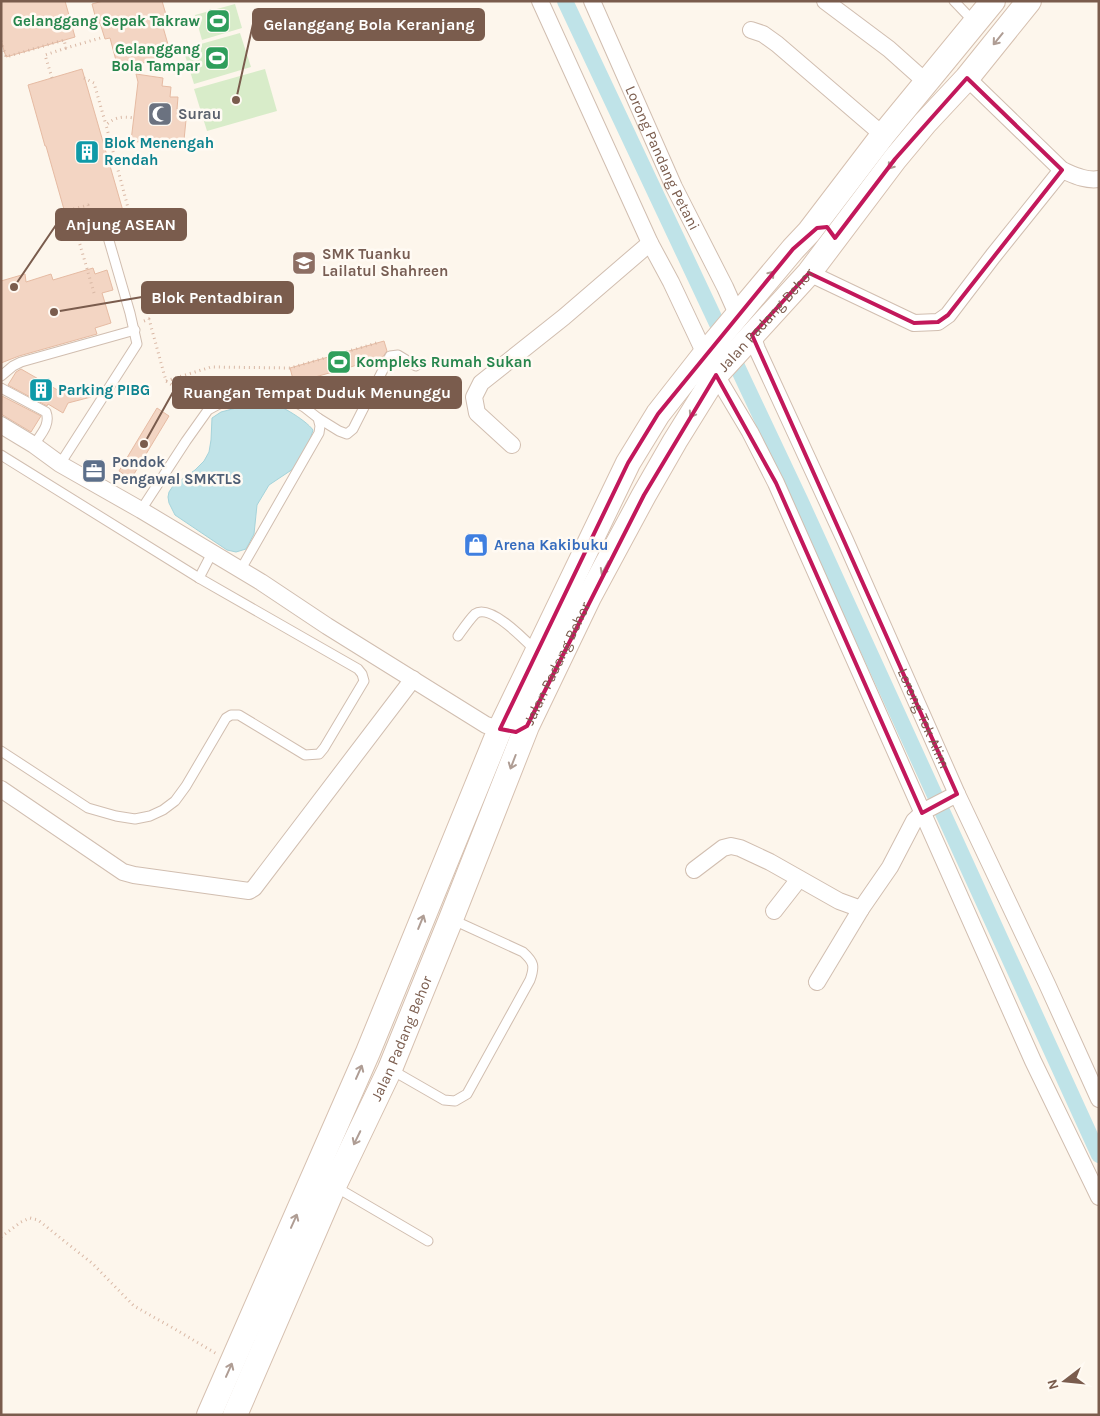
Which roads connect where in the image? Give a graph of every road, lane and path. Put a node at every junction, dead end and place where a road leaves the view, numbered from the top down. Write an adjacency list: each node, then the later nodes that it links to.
1 (540, 1): 23 (street)
2 (592, 1): 27 (street, Lorong Pandang Petani)
3 (825, 1): 15 (street)
4 (954, 1): 7 (lane)
5 (993, 1): 7 (main road, Jalan Padang Behor)
6 (1029, 1): 14 (main road, Jalan Padang Behor, one-way to 14)
7 (976, 23): 15 (main road, Jalan Padang Behor)
8 (751, 30): 18 (street)
9 (104, 37): 11 (path)
10 (1, 41): 11 (path)
11 (66, 48): 12 (path)
12 (52, 78)
13 (84, 78): 17 (path)
14 (967, 78): 19 (street); 24 (main road, Jalan Padang Behor, one-way to 24)
15 (926, 82): 18 (main road, Jalan Padang Behor)
16 (134, 118): 17 (path)
17 (106, 125): 21 (path)
18 (883, 135): 22 (main road, Jalan Padang Behor)
19 (1062, 170): 20 (street); 25 (street)
20 (1099, 179)
21 (105, 227): 26 (path); 28 (lane)
22 (809, 232): 24 (main road); 27 (main road, Jalan Padang Behor, one-way to 22)
23 (650, 243): 32 (street); 39 (street)
24 (828, 247): 25 (main road, Jalan Padang Behor)
25 (809, 273): 29 (main road, Jalan Padang Behor)
26 (94, 293)
27 (737, 314): 32 (main road, Jalan Padang Behor)
28 (135, 330): 33 (lane); 41 (lane)
29 (752, 335): 32 (main road, Jalan Padang Behor); 53 (street, Lorong Tok Alim)
30 (380, 342): 34 (path)
31 (416, 366): 36 (lane)
32 (714, 366): 47 (main road, Jalan Padang Behor); 49 (main road, Jalan Padang Behor, one-way to 49); 54 (street)
33 (1, 376)
34 (166, 381)
35 (1, 388): 38 (lane)
36 (318, 418): 42 (lane); 44 (lane)
37 (1, 425): 38 (street)
38 (34, 445): 41 (street)
39 (512, 445)
40 (1, 455): 45 (lane)
41 (60, 464): 42 (street)
42 (142, 510): 43 (street)
43 (212, 553): 44 (street); 45 (lane)
44 (241, 569): 48 (street)
45 (199, 578): 51 (lane)
46 (458, 636): 47 (lane)
47 (537, 651): 50 (main road, Jalan Padang Behor)
48 (413, 679): 50 (street); 52 (street)
49 (527, 726): 50 (main road); 59 (main road, Jalan Padang Behor, one-way to 59)
50 (500, 729): 67 (main road, Jalan Padang Behor, one-way to 50)
51 (1, 751)
52 (1, 789)
53 (954, 796): 54 (street); 62 (street, Lorong Tok Alim)
54 (924, 811): 57 (street); 64 (street)
55 (694, 870): 56 (street)
56 (799, 879): 57 (street); 58 (street)
57 (861, 909): 60 (street)
58 (774, 911)
59 (452, 920): 61 (main road, Jalan Padang Behor); 61 (lane)
60 (817, 982)
61 (390, 1069): 63 (main road, Jalan Padang Behor, one-way to 63)
62 (1099, 1099)
63 (334, 1186): 66 (lane); 69 (main road, Jalan Padang Behor)
64 (1099, 1197)
65 (1, 1237): 67 (path)
66 (428, 1241)
67 (232, 1364): 68 (main road, Jalan Padang Behor, one-way to 67)
68 (209, 1415)
69 (235, 1415)

